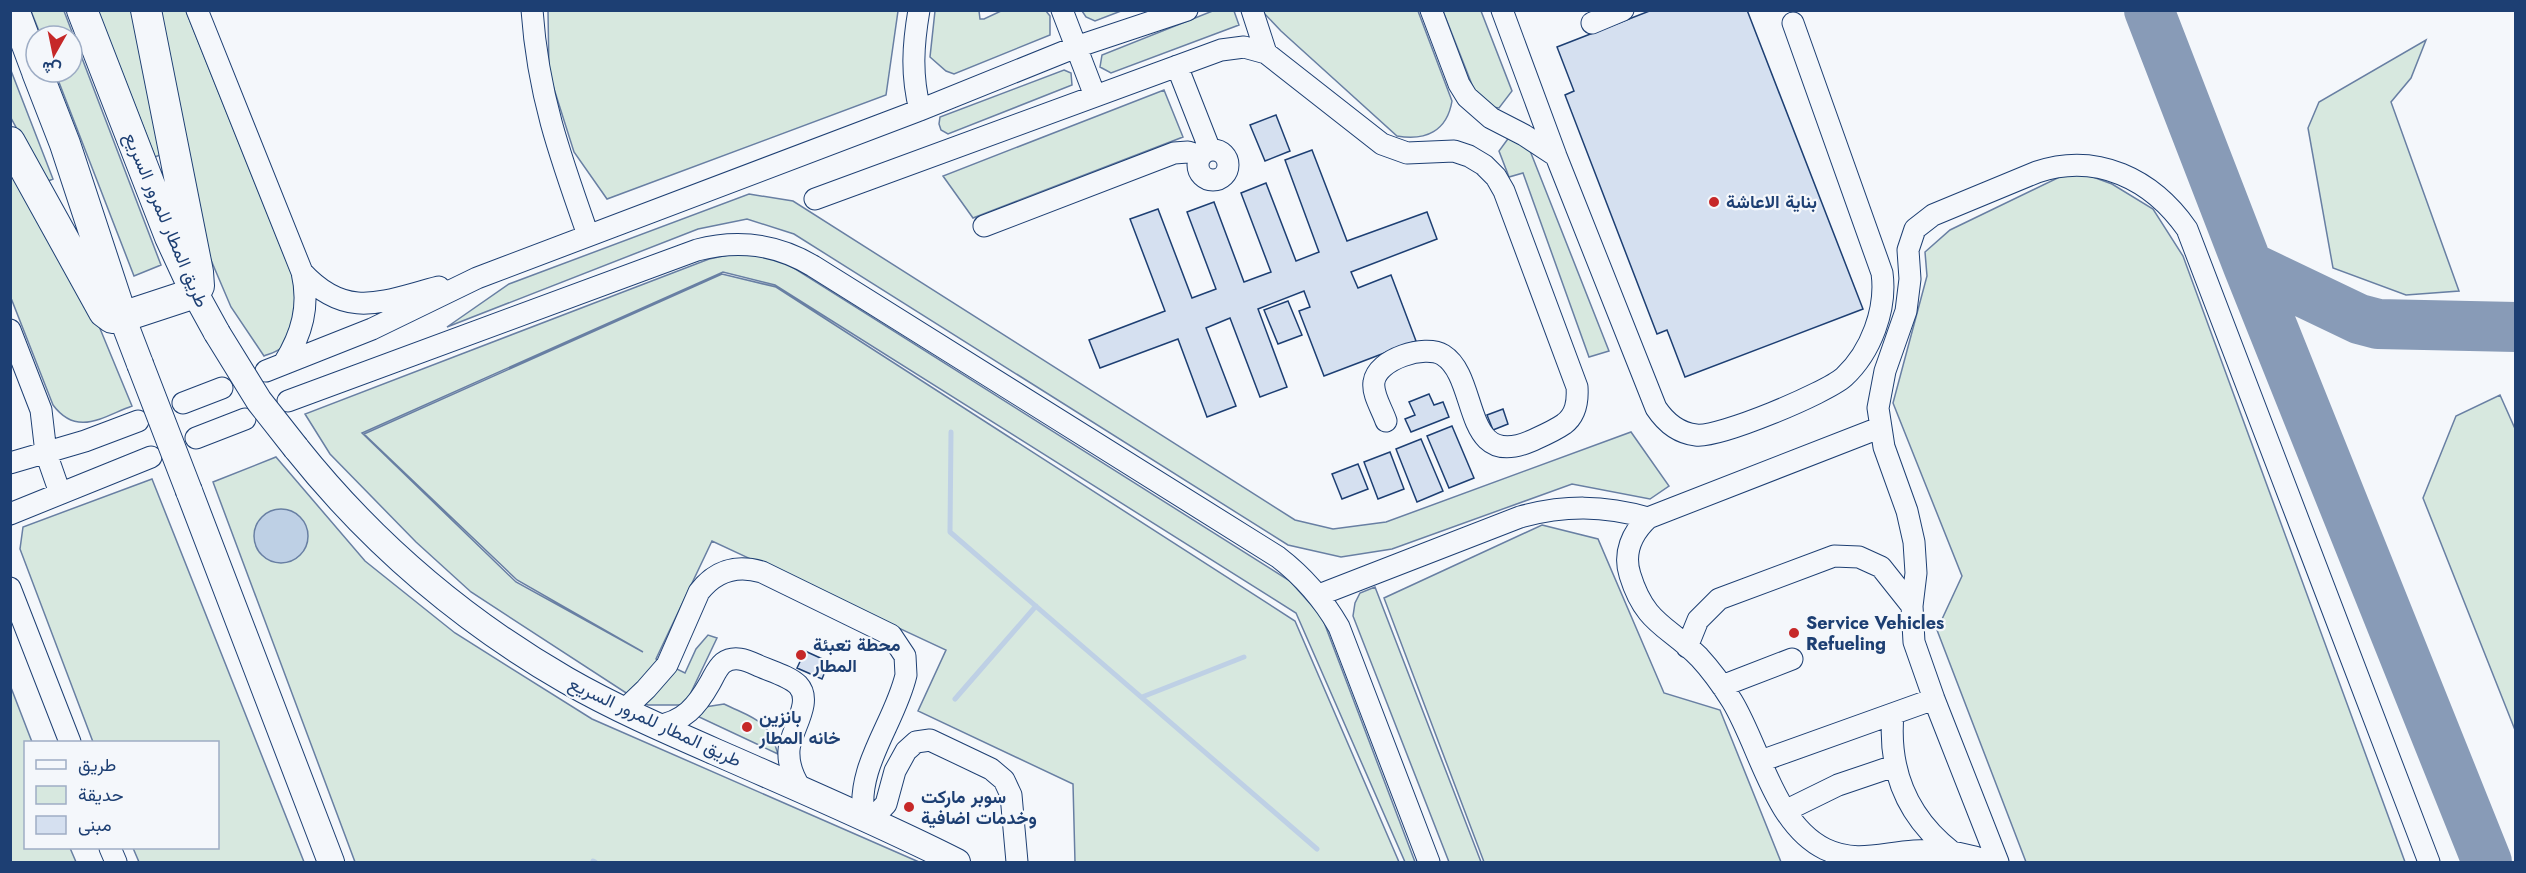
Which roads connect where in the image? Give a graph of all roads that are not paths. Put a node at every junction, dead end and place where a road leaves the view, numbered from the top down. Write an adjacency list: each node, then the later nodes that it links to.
1 (14, 10): 15 (highway)
2 (82, 10): 29 (highway, طريق المطار للمرور السريع)
3 (146, 10): 29 (highway)
4 (196, 10): 27 (lane)
5 (532, 10): 26 (lane)
6 (919, 10): 21 (lane)
7 (1062, 10): 16 (lane)
8 (1187, 10): 16 (lane)
9 (1252, 10): 17 (lane)
10 (1431, 10): 23 (lane)
11 (1502, 10): 23 (lane)
12 (1623, 10): 13 (lane)
13 (1592, 23)
14 (1793, 23): 23 (lane)
15 (24, 36)
16 (1076, 47): 20 (lane); 21 (lane)
17 (1266, 53): 18 (lane); 37 (lane)
18 (1177, 66): 20 (lane); 25 (lane)
19 (42, 84): 30 (highway)
20 (1095, 96): 24 (lane)
21 (920, 110): 26 (lane)
22 (10, 142): 30 (highway)
23 (1556, 156)
24 (815, 199)
25 (984, 226)
26 (588, 235): 28 (lane)
27 (302, 272): 28 (lane); 28 (lane)
28 (477, 278)
29 (195, 293): 30 (highway); 53 (main road, طريق المطار للمرور السريع, bridge)
30 (122, 317): 63 (main road, bridge)
31 (10, 330): 40 (lane)
32 (222, 388): 34 (lane)
33 (288, 401): 47 (lane)
34 (183, 403)
35 (245, 418): 39 (lane)
36 (138, 421): 40 (lane)
37 (1386, 421)
38 (1879, 428): 45 (lane); 48 (lane); 69 (lane)
39 (196, 438)
40 (46, 453): 42 (lane); 43 (lane)
41 (151, 457): 43 (lane)
42 (10, 463)
43 (60, 493): 44 (lane)
44 (10, 514)
45 (1648, 518): 47 (lane); 49 (lane)
46 (10, 588): 56 (lane)
47 (1319, 595): 66 (lane)
48 (1912, 606): 49 (lane); 52 (lane)
49 (1687, 647): 51 (lane)
50 (1792, 659): 51 (lane)
51 (1722, 686): 57 (lane)
52 (1934, 699): 54 (lane); 68 (lane)
53 (623, 711): 55 (main road, طريق المطار للمرور السريع); 61 (lane)
54 (1893, 714): 57 (lane); 58 (lane)
55 (656, 726): 59 (main road, طريق المطار للمرور السريع); 59 (lane)
56 (70, 741)
57 (1761, 761): 60 (lane)
58 (1894, 766): 60 (lane); 62 (lane)
59 (801, 789): 61 (main road, طريق المطار للمرور السريع)
60 (1785, 811): 62 (lane)
61 (867, 819): 64 (main road, طريق المطار للمرور السريع); 65 (lane)
62 (1952, 852): 67 (lane)
63 (331, 862)
64 (957, 862)
65 (1017, 862)
66 (1429, 862)
67 (1990, 862)
68 (1998, 862)
69 (2429, 862)

